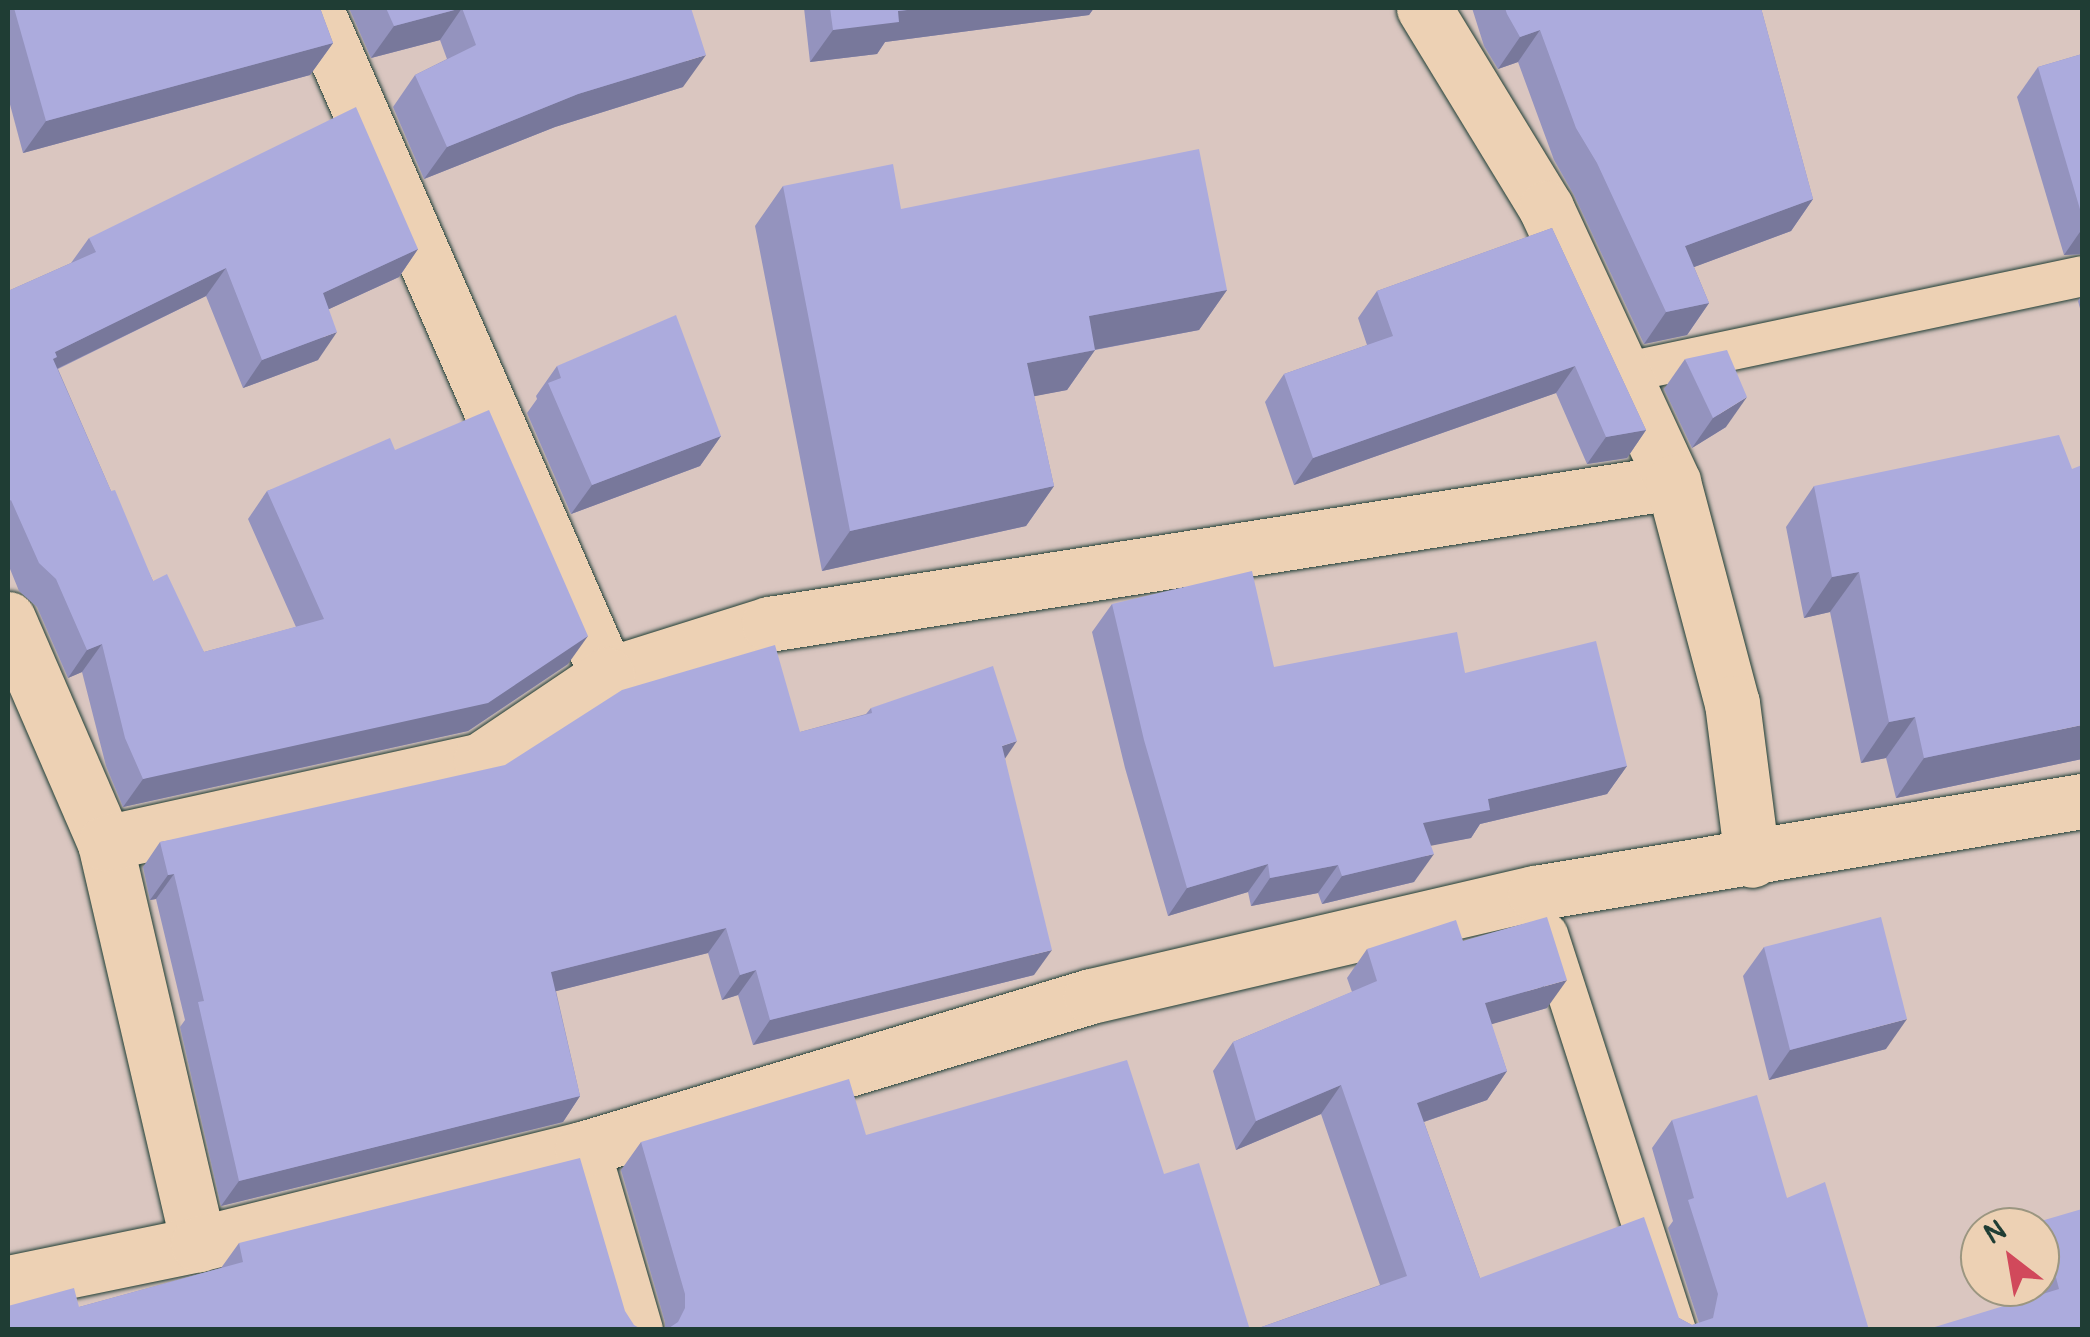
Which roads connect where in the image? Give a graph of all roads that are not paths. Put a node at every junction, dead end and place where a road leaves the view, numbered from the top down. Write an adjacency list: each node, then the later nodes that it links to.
1 (315, 8): 7 (street)
2 (1424, 8): 4 (street)
3 (2082, 276): 4 (lane)
4 (1623, 374): 5 (street)
5 (1673, 482): 7 (street); 10 (street)
6 (8, 619): 9 (street)
7 (608, 675): 9 (street)
8 (2082, 801): 10 (street)
9 (105, 843): 13 (street)
10 (1752, 860): 11 (street)
11 (1535, 893): 12 (street); 16 (lane)
12 (582, 1149): 13 (street); 15 (street)
13 (198, 1244): 14 (street)
14 (8, 1283)
15 (635, 1330)
16 (1676, 1330)

